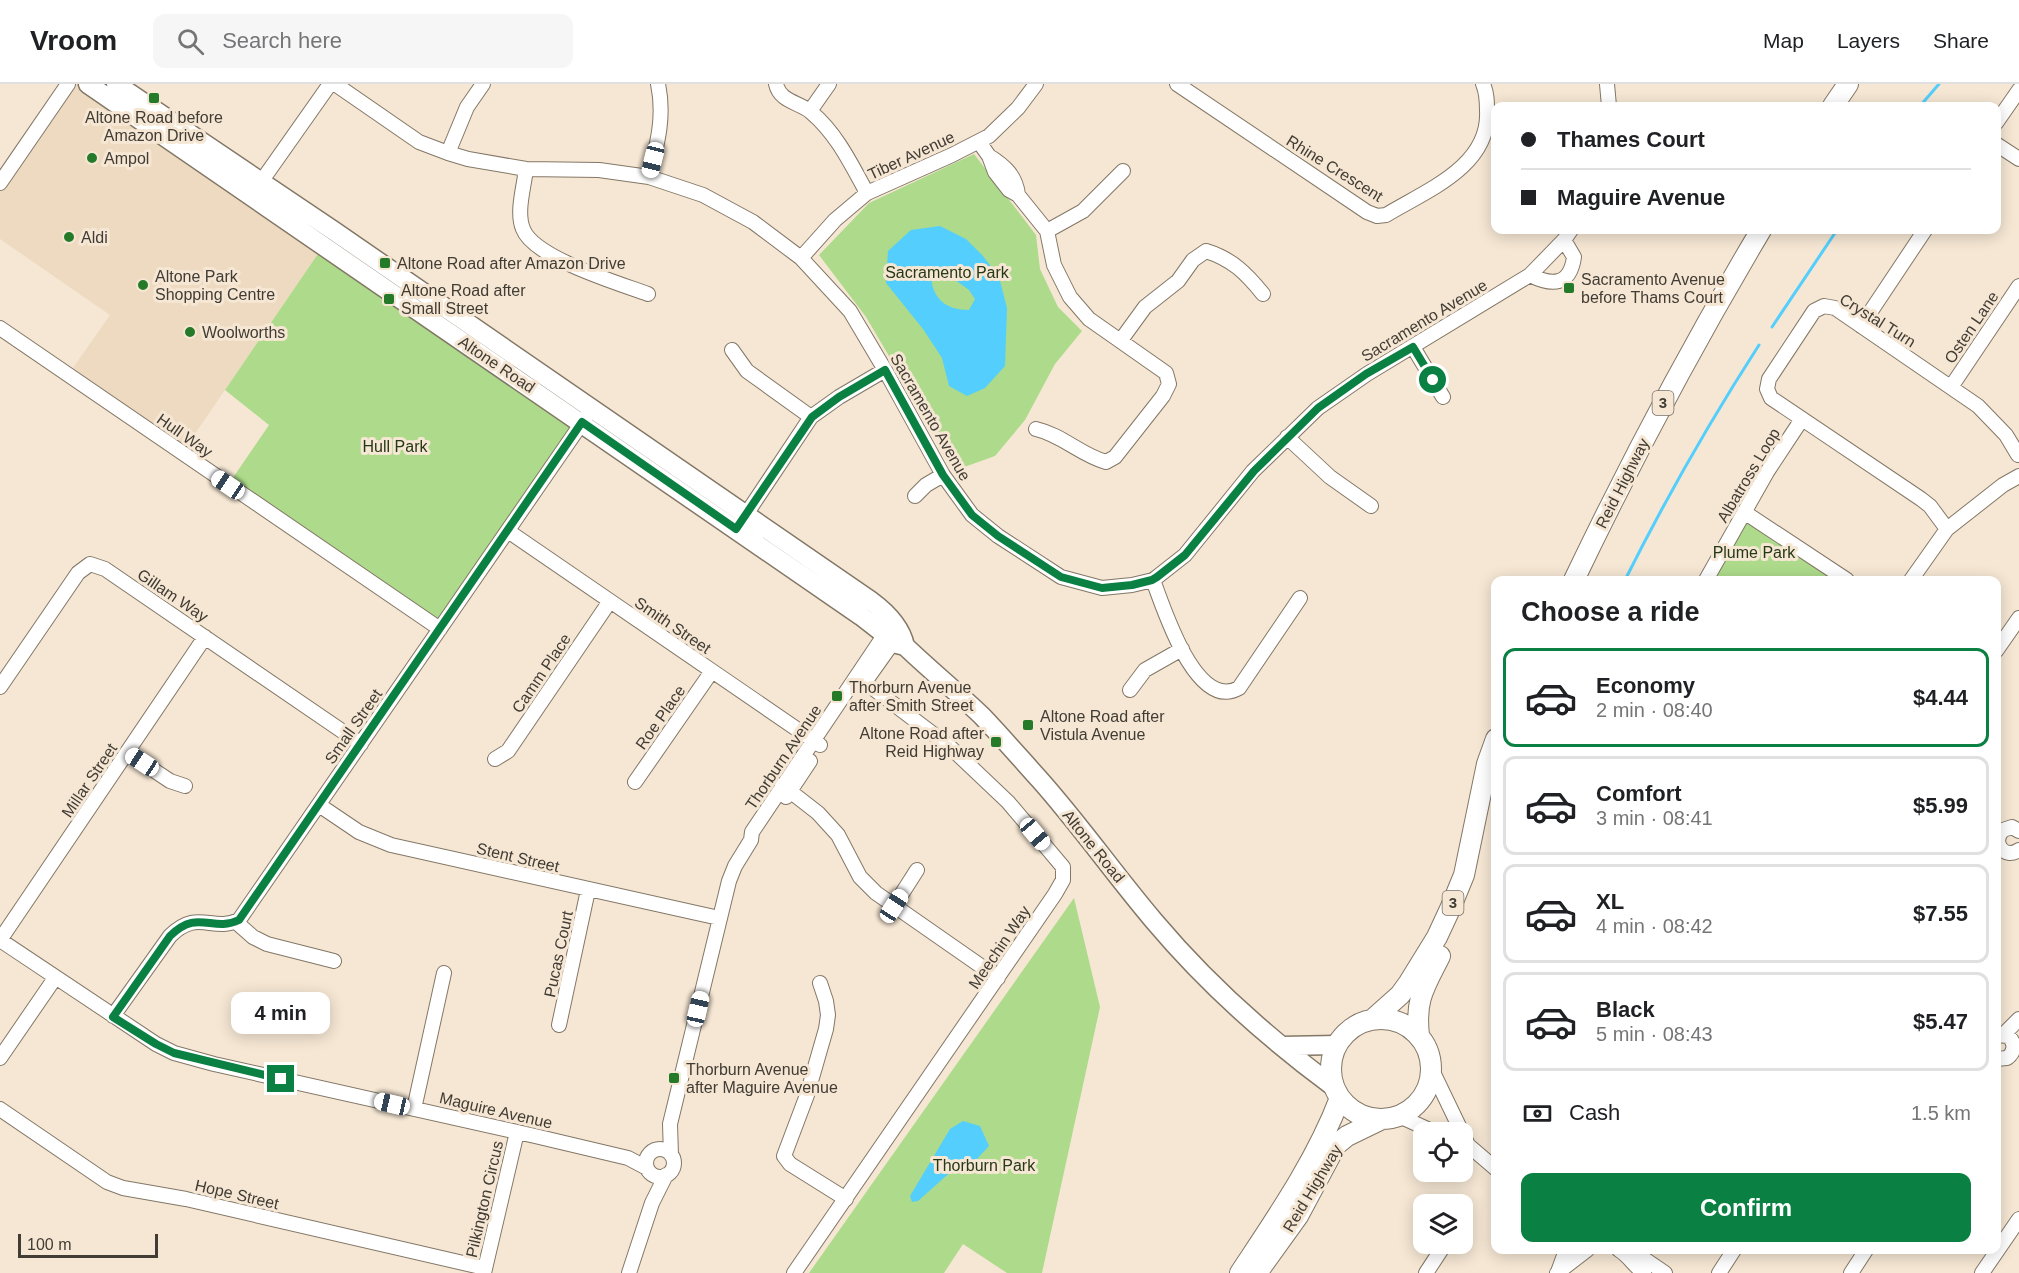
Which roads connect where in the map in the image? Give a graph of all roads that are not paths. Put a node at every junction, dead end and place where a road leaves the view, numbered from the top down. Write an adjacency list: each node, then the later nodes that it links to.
1 (68, 84): 29 (street)
2 (88, 84): 30 (main road, Altone Road)
3 (117, 84): 30 (main road, Altone Road)
4 (330, 84): 30 (street)
5 (335, 84): 24 (street, Sacramento Avenue)
6 (483, 84): 24 (street)
7 (658, 84): 28 (street)
8 (776, 84): 20 (street)
9 (829, 84): 20 (street)
10 (1036, 84): 22 (street, Tiber Avenue)
11 (1177, 84): 12 (street, Rhine Crescent)
12 (1483, 84)
13 (1607, 84): 17 (street)
14 (1832, 84): 18 (highway)
15 (1848, 84): 19 (highway)
16 (2019, 90): 21 (street)
17 (1609, 102)
18 (1821, 102)
19 (1836, 102)
20 (810, 111): 31 (street)
21 (2001, 116)
22 (979, 142): 31 (street, Tiber Avenue); 32 (street)
23 (2001, 147): 25 (street)
24 (448, 153): 26 (street, Sacramento Avenue)
25 (2019, 159)
26 (526, 169): 28 (street, Sacramento Avenue); 40 (street)
27 (1123, 171): 32 (street)
28 (649, 177): 37 (street, Sacramento Avenue)
29 (0, 183)
30 (256, 189): 50 (main road, Altone Road)
31 (867, 193): 37 (street, Tiber Avenue)
32 (1047, 231): 44 (street)
33 (1746, 234): 68 (highway, Reid Highway / 3)
34 (1759, 234): 69 (highway, Reid Highway / 3)
35 (1922, 234): 42 (street)
36 (1567, 235): 38 (street, Sacramento Avenue); 38 (street)
37 (801, 258): 47 (street, Sacramento Avenue)
38 (1530, 275): 45 (street, Sacramento Avenue)
39 (2019, 286): 48 (street, Osten Lane)
40 (648, 294)
41 (1263, 294): 44 (street)
42 (1861, 326): 48 (street, Crystal Turn); 52 (street, Crystal Turn)
43 (0, 328): 77 (street, Hull Way)
44 (1121, 340): 53 (street)
45 (1413, 347): 49 (street); 55 (street, Sacramento Avenue)
46 (732, 350): 51 (street)
47 (885, 370): 51 (street); 58 (street, Sacramento Avenue)
48 (1951, 387): 54 (street, Crystal Turn)
49 (1443, 397)
50 (587, 415): 64 (main road, Altone Road); 65 (main road, Altone Road); 67 (street, Small Street)
51 (812, 417): 64 (street)
52 (1802, 419): 63 (street, Albatross Loop); 66 (street, Crystal Turn)
53 (1036, 429)
54 (2006, 435): 56 (street); 57 (street)
55 (1287, 437): 62 (street); 73 (street, Sacramento Avenue)
56 (2019, 443)
57 (2019, 458): 60 (street)
58 (943, 475): 61 (street); 73 (street, Sacramento Avenue)
59 (2019, 476): 60 (street)
60 (2003, 485): 66 (street)
61 (915, 496)
62 (1371, 506)
63 (1744, 512): 70 (street, Albatross Loop); 71 (street)
64 (747, 513): 65 (street); 79 (main road, Altone Road)
65 (736, 529): 79 (main road, Altone Road)
66 (1947, 529): 72 (street)
67 (508, 531): 75 (street, Smith Street); 77 (street, Small Street)
68 (1564, 576)
69 (1576, 576)
70 (1708, 576)
71 (1841, 576)
72 (1914, 576)
73 (1152, 580): 81 (street)
74 (1300, 598): 81 (street)
75 (610, 601): 82 (street, Smith Street); 90 (street, Camm Place)
76 (2019, 618): 80 (street)
77 (440, 629): 87 (street, Small Street)
78 (205, 637): 84 (street, Gillam Way); 87 (street, Gillam Way); 88 (street, Millar Street)
79 (895, 640): 83 (street, Thorburn Avenue); 117 (main road, Altone Road)
80 (2001, 644)
81 (1182, 649): 85 (street)
82 (712, 671): 86 (street, Smith Street); 91 (street, Roe Place)
83 (861, 679): 86 (street, Thorburn Avenue); 109 (street, Meechin Way)
84 (0, 687)
85 (1130, 690)
86 (817, 743): 93 (street, Thorburn Avenue)
87 (361, 744): 95 (street, Small Street)
88 (128, 753): 92 (street); 105 (street, Millar Street)
89 (1491, 756): 112 (highway, 3)
90 (495, 759)
91 (635, 782)
92 (185, 786)
93 (786, 788): 102 (street); 103 (street, Thorburn Avenue)
94 (1491, 799): 115 (highway, 3)
95 (319, 805): 101 (street, Stent Street); 104 (street, Small Street)
96 (2018, 828): 97 (street)
97 (2001, 831)
98 (2019, 850): 99 (street)
99 (2001, 854)
100 (917, 870): 102 (street)
101 (588, 890): 103 (street, Stent Street); 114 (street, Pucas Court)
102 (894, 906): 109 (street)
103 (719, 918): 126 (street, Thorburn Avenue)
104 (236, 922): 106 (street); 111 (street)
105 (0, 940): 108 (street, Maguire Avenue)
106 (334, 961)
107 (444, 973): 123 (street)
108 (55, 978): 111 (street, Maguire Avenue); 119 (street)
109 (998, 978): 134 (street, Meechin Way)
110 (820, 983): 134 (street)
111 (113, 1017): 123 (street, Maguire Avenue)
112 (1372, 1020): 115 (highway); 116 (highway)
113 (2019, 1020): 118 (street)
114 (559, 1025)
115 (1419, 1036): 120 (highway)
116 (1337, 1045): 117 (main road); 121 (highway)
117 (1282, 1046): 121 (main road, Altone Road)
118 (2007, 1051)
119 (0, 1059)
120 (1431, 1068): 124 (highway); 125 (street)
121 (1337, 1092): 124 (highway); 149 (highway, Reid Highway)
122 (0, 1109): 146 (street, Hope Street)
123 (414, 1109): 128 (street, Maguire Avenue)
124 (1390, 1117): 127 (street); 150 (highway, Reid Highway)
125 (1455, 1122)
126 (670, 1124): 130 (street, Thorburn Avenue); 131 (street, Thorburn Avenue)
127 (1413, 1125)
128 (517, 1132): 131 (street, Maguire Avenue); 146 (street, Pilkington Circus)
129 (1473, 1151): 132 (street)
130 (671, 1155): 131 (street); 133 (street, Thorburn Avenue)
131 (650, 1161): 133 (street); 135 (street)
132 (1491, 1165)
133 (666, 1175): 135 (street)
134 (846, 1199): 148 (street, Meechin Way)
135 (652, 1203): 147 (street)
136 (2019, 1218): 137 (street)
137 (2001, 1245)
138 (1438, 1254): 151 (street)
139 (1564, 1254): 152 (street)
140 (1582, 1254): 152 (street)
141 (1625, 1254): 153 (street)
142 (1630, 1254): 154 (street)
143 (1731, 1254): 155 (street)
144 (1863, 1254): 156 (street)
145 (1995, 1254): 157 (street)
146 (485, 1270)
147 (629, 1273)
148 (794, 1273)
149 (1240, 1273)
150 (1257, 1273)
151 (1426, 1273)
152 (1557, 1273)
153 (1644, 1273)
154 (1665, 1273)
155 (1719, 1273)
156 (1851, 1273)
157 (1982, 1273)

